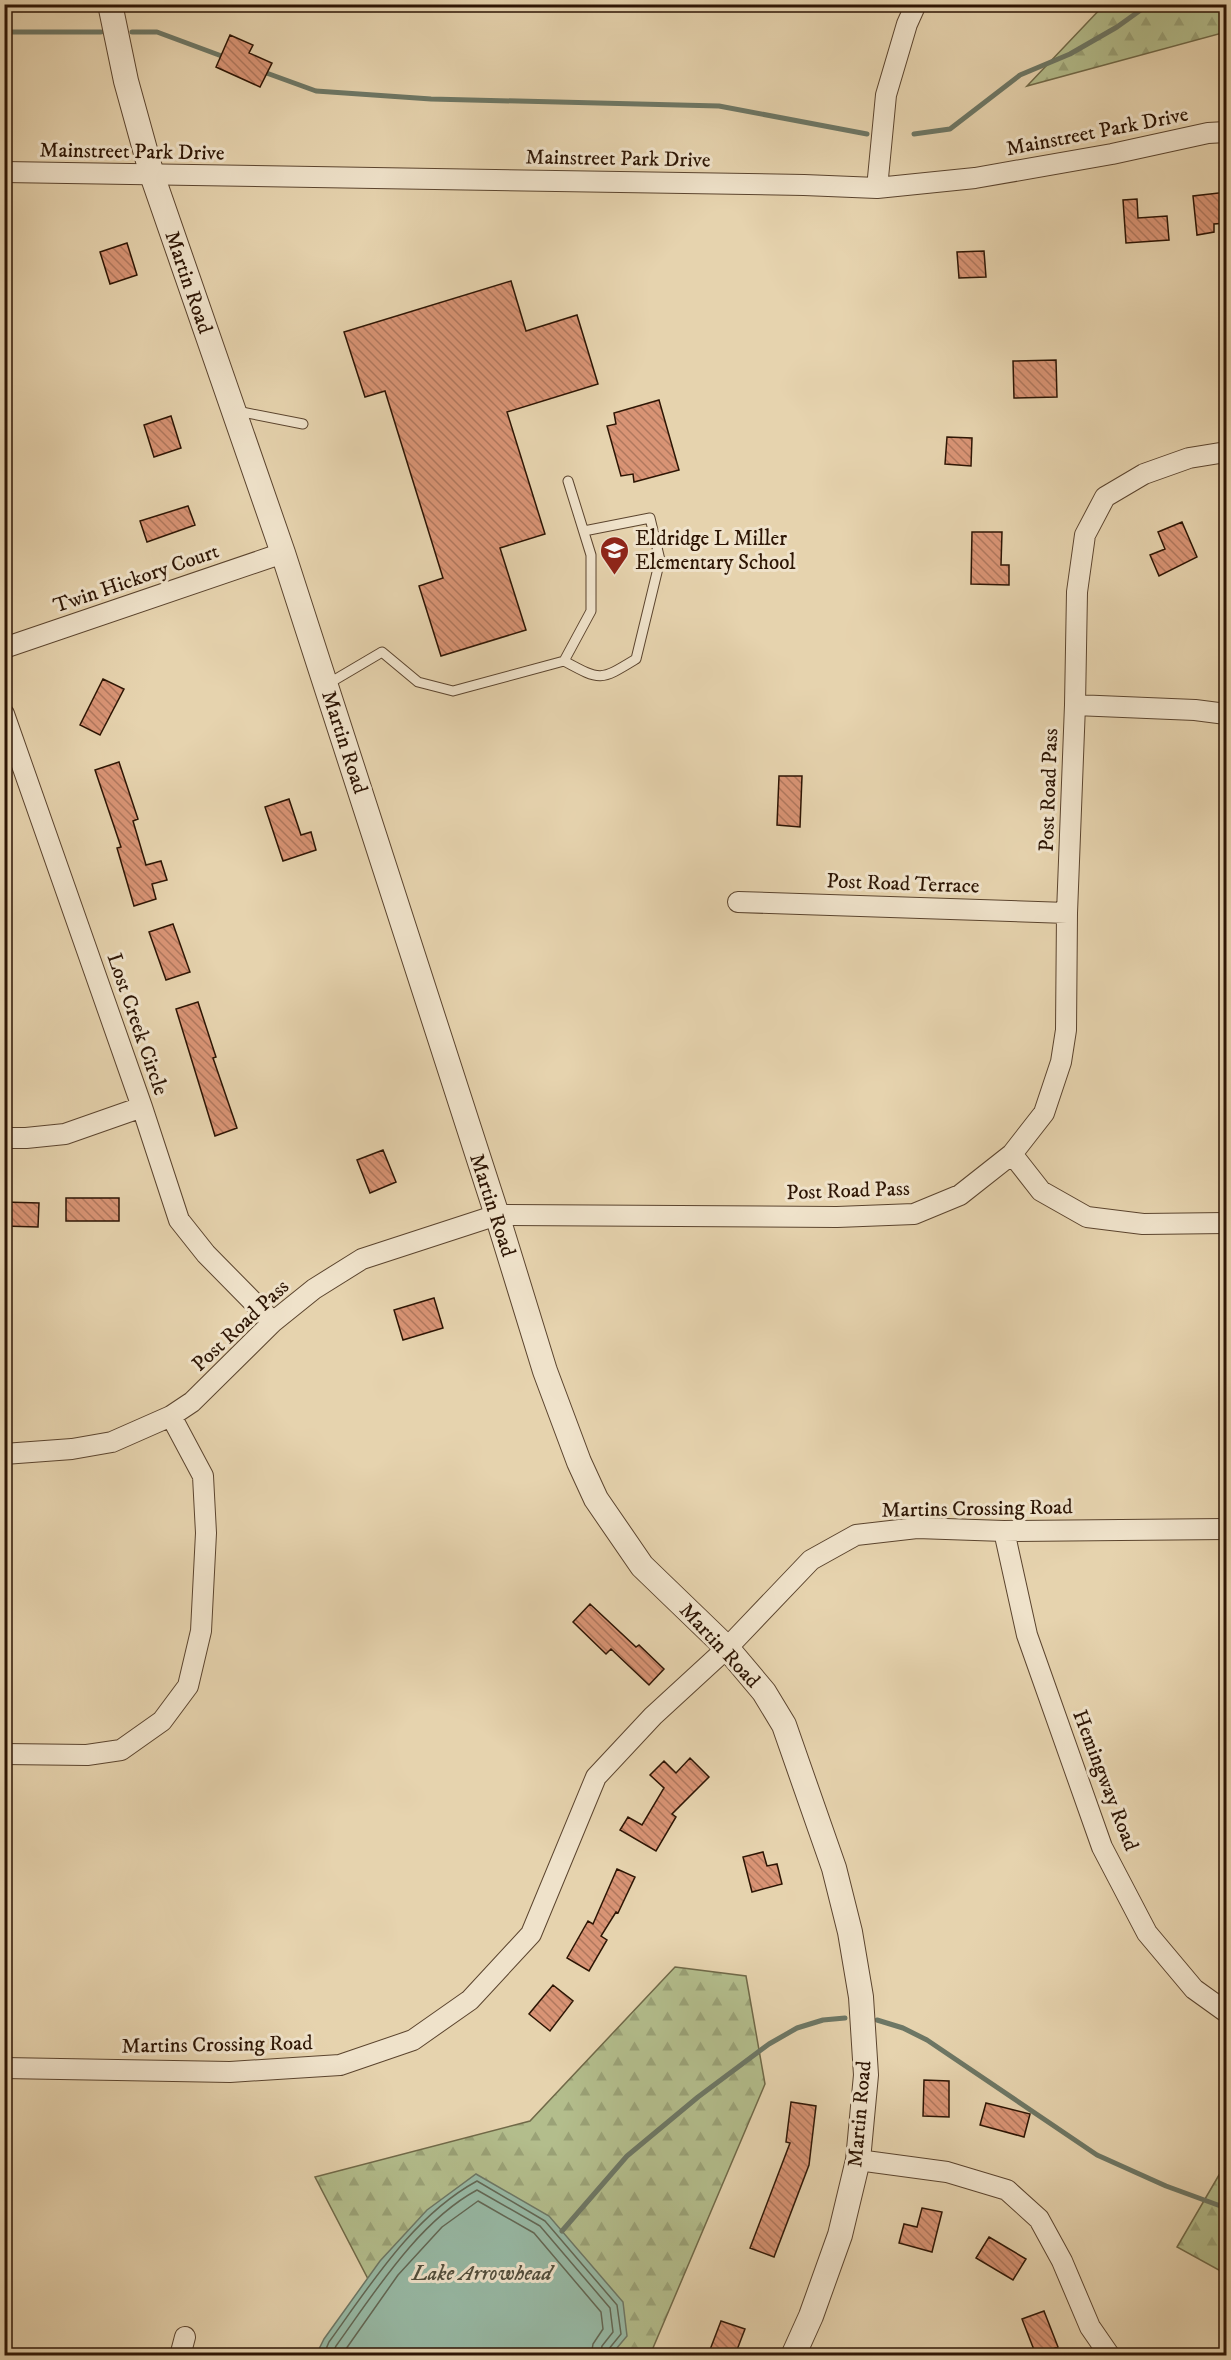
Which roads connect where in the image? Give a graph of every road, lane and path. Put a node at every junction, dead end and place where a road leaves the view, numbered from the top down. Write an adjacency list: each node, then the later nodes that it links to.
1 (111, 4): 5 (street, Martin Road)
2 (916, 4): 6 (street)
3 (1227, 132): 6 (street, Mainstreet Park Drive)
4 (4, 172): 5 (street, Mainstreet Park Drive)
5 (152, 175): 6 (street, Mainstreet Park Drive); 7 (street, Martin Road)
6 (877, 188)
7 (234, 410): 8 (lane); 12 (street, Martin Road)
8 (303, 424)
9 (1227, 452): 16 (street, Post Road Pass)
10 (568, 481): 11 (lane)
11 (584, 531): 14 (lane); 14 (lane)
12 (284, 553): 13 (street, Twin Hickory Court); 15 (street, Martin Road)
13 (4, 648)
14 (564, 661): 15 (lane)
15 (326, 685): 24 (street, Martin Road)
16 (1075, 705): 18 (street); 20 (street, Post Road Pass)
17 (4, 714): 21 (street, Lost Creek Circle)
18 (1227, 714)
19 (738, 902): 20 (street, Post Road Terrace)
20 (1066, 913): 23 (street, Post Road Pass)
21 (142, 1107): 22 (street); 26 (street, Lost Creek Circle)
22 (4, 1138)
23 (1012, 1154): 24 (street, Post Road Pass); 25 (street)
24 (497, 1215): 26 (street, Post Road Pass); 31 (street, Martin Road)
25 (1227, 1223)
26 (273, 1322): 27 (street, Post Road Pass)
27 (171, 1416): 28 (street, Post Road Pass); 32 (street)
28 (4, 1454)
29 (1227, 1529): 30 (street, Martins Crossing Road)
30 (1004, 1531): 31 (street, Martins Crossing Road); 33 (street, Hemingway Road)
31 (727, 1648): 34 (street, Martins Crossing Road); 35 (street, Martin Road)
32 (4, 1754)
33 (1227, 2012)
34 (4, 2068)
35 (858, 2160): 36 (street, Martin Road); 37 (street)
36 (793, 2355)
37 (1110, 2355)

